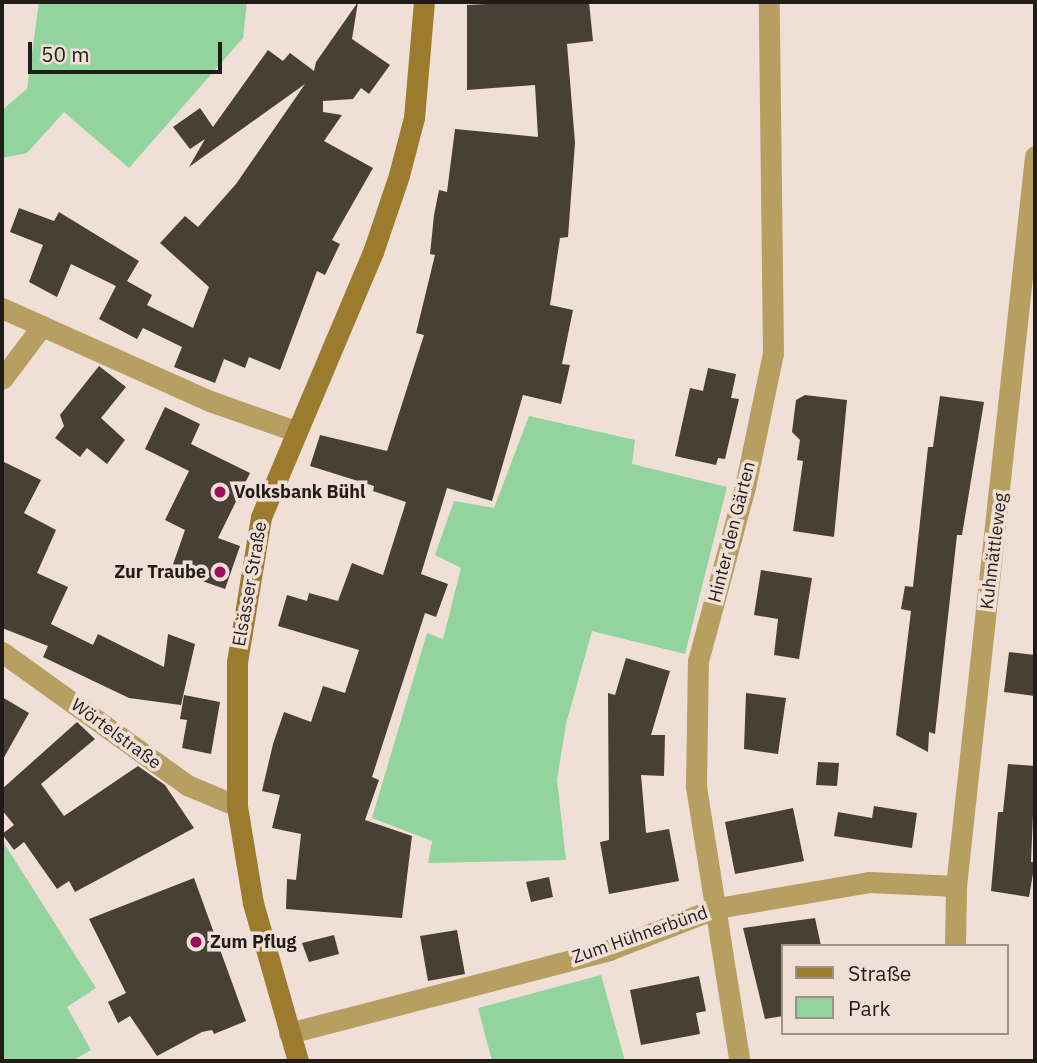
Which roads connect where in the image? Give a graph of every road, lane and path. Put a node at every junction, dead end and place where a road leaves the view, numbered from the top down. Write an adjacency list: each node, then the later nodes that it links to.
1 (424, 2): 7 (street, Elsässer Straße)
2 (769, 2): 11 (street, Hinter den Gärten)
3 (1035, 156): 10 (street, Kuhmättleweg)
4 (2, 308): 5 (street)
5 (43, 326): 6 (street); 7 (street)
6 (2, 379)
7 (295, 431): 9 (street, Elsässer Straße)
8 (2, 652): 9 (street, Wörtelstraße)
9 (237, 806): 13 (street, Elsässer Straße)
10 (956, 886): 11 (street, Zum Hühnerbünd); 12 (street, Kuhmättleweg)
11 (718, 908): 13 (street, Zum Hühnerbünd); 14 (street, Hinter den Gärten)
12 (955, 944)
13 (289, 1033): 15 (street, Elsässer Straße)
14 (739, 1058)
15 (298, 1061)

